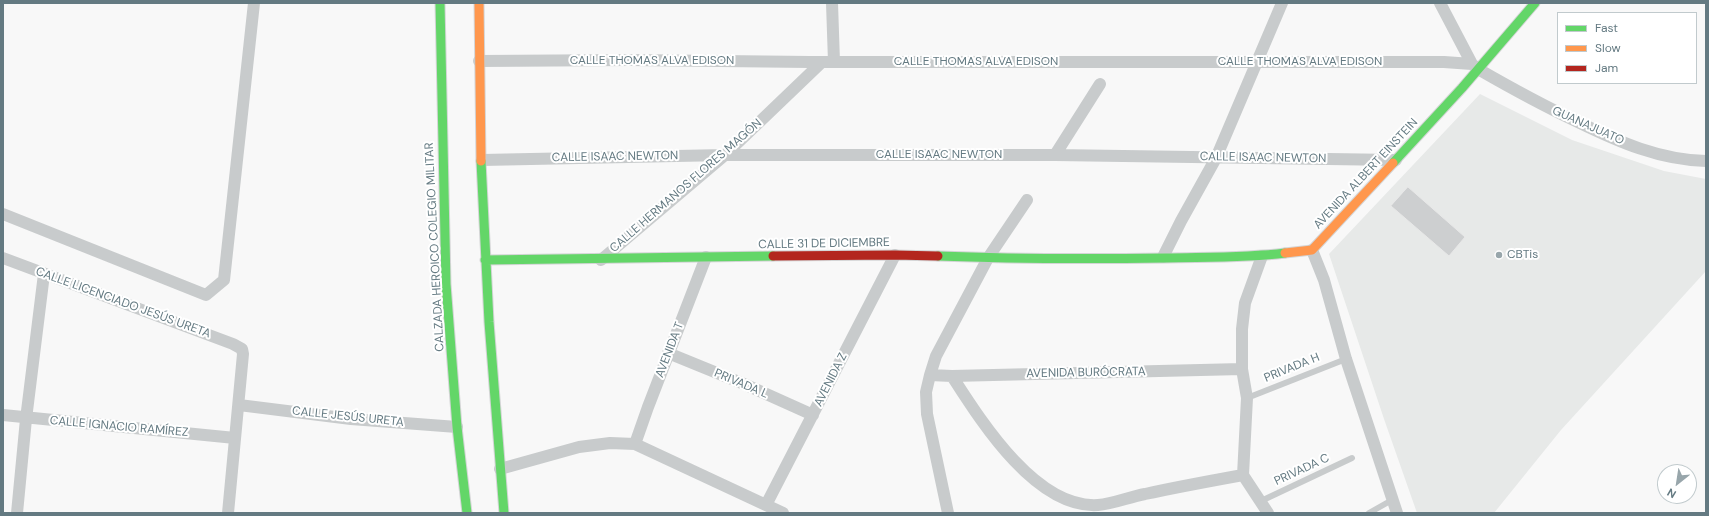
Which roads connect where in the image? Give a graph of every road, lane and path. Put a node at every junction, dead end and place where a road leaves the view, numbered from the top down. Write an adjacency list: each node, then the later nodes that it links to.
1 (254, 3): 20 (street)
2 (440, 3): 41 (street, CALZADA HEROICO COLEGIO MILITAR)
3 (479, 3): 8 (street)
4 (832, 3): 9 (street)
5 (1282, 3): 10 (street)
6 (1440, 3): 11 (street)
7 (1535, 3): 11 (street, AVENIDA ALBERT EINSTEIN)
8 (479, 61): 9 (street, CALLE THOMAS ALVA EDISON); 16 (street)
9 (828, 62): 10 (street, CALLE THOMAS ALVA EDISON); 13 (street, CALLE HERMANOS FLORES MAGÓN)
10 (1257, 62): 11 (street, CALLE THOMAS ALVA EDISON); 15 (street)
11 (1475, 66): 17 (street, AVENIDA ALBERT EINSTEIN); 18 (street, GUANAJUATO)
12 (1100, 84): 14 (street)
13 (725, 154): 14 (street, CALLE ISAAC NEWTON); 16 (street, CALLE ISAAC NEWTON); 29 (street, CALLE HERMANOS FLORES MAGÓN)
14 (1055, 155): 15 (street, CALLE ISAAC NEWTON)
15 (1216, 158): 17 (street, CALLE ISAAC NEWTON); 25 (street)
16 (482, 160): 28 (street)
17 (1396, 160): 21 (street, AVENIDA ALBERT EINSTEIN)
18 (1706, 160)
19 (1027, 200): 27 (street)
20 (3, 214)
21 (1312, 250): 23 (street); 32 (street)
22 (895, 255): 24 (street, CALLE 31 DE DICIEMBRE); 27 (street, CALLE 31 DE DICIEMBRE); 39 (street, AVENIDA Z)
23 (1262, 256): 25 (street); 33 (street)
24 (706, 257): 29 (street, CALLE 31 DE DICIEMBRE); 31 (street, AVENIDA T)
25 (1163, 257): 27 (street, CALLE 31 DE DICIEMBRE)
26 (3, 258): 30 (street, CALLE LICENCIADO JESÚS URETA)
27 (988, 258): 34 (street)
28 (485, 260): 29 (street, CALLE 31 DE DICIEMBRE); 45 (street)
29 (601, 260)
30 (44, 274): 37 (street, CALLE LICENCIADO JESÚS URETA); 40 (street)
31 (668, 353): 39 (street, PRIVADA L); 43 (street, AVENIDA T)
32 (1346, 359): 36 (lane, PRIVADA H); 47 (street)
33 (1242, 369): 35 (street, AVENIDA BURÓCRATA); 36 (street)
34 (930, 375): 35 (street, AVENIDA BURÓCRATA); 56 (street)
35 (952, 376): 50 (street)
36 (1247, 398): 46 (street)
37 (238, 405): 41 (street, CALLE JESÚS URETA); 42 (street)
38 (3, 415): 40 (street, CALLE IGNACIO RAMÍREZ)
39 (813, 415): 49 (street, AVENIDA Z)
40 (26, 418): 42 (street, CALLE IGNACIO RAMÍREZ); 51 (street)
41 (457, 427): 53 (street, CALZADA HEROICO COLEGIO MILITAR)
42 (235, 438): 52 (street)
43 (635, 444): 45 (street); 49 (street)
44 (1352, 458): 48 (lane, PRIVADA C)
45 (500, 469): 54 (street)
46 (1243, 475): 48 (street); 50 (street)
47 (1392, 500): 58 (lane); 59 (street)
48 (1261, 501): 57 (street)
49 (766, 505): 55 (street)
50 (1096, 509)
51 (17, 513)
52 (228, 513)
53 (467, 513)
54 (504, 513)
55 (783, 513)
56 (948, 513)
57 (1268, 513)
58 (1369, 513)
59 (1397, 513)

